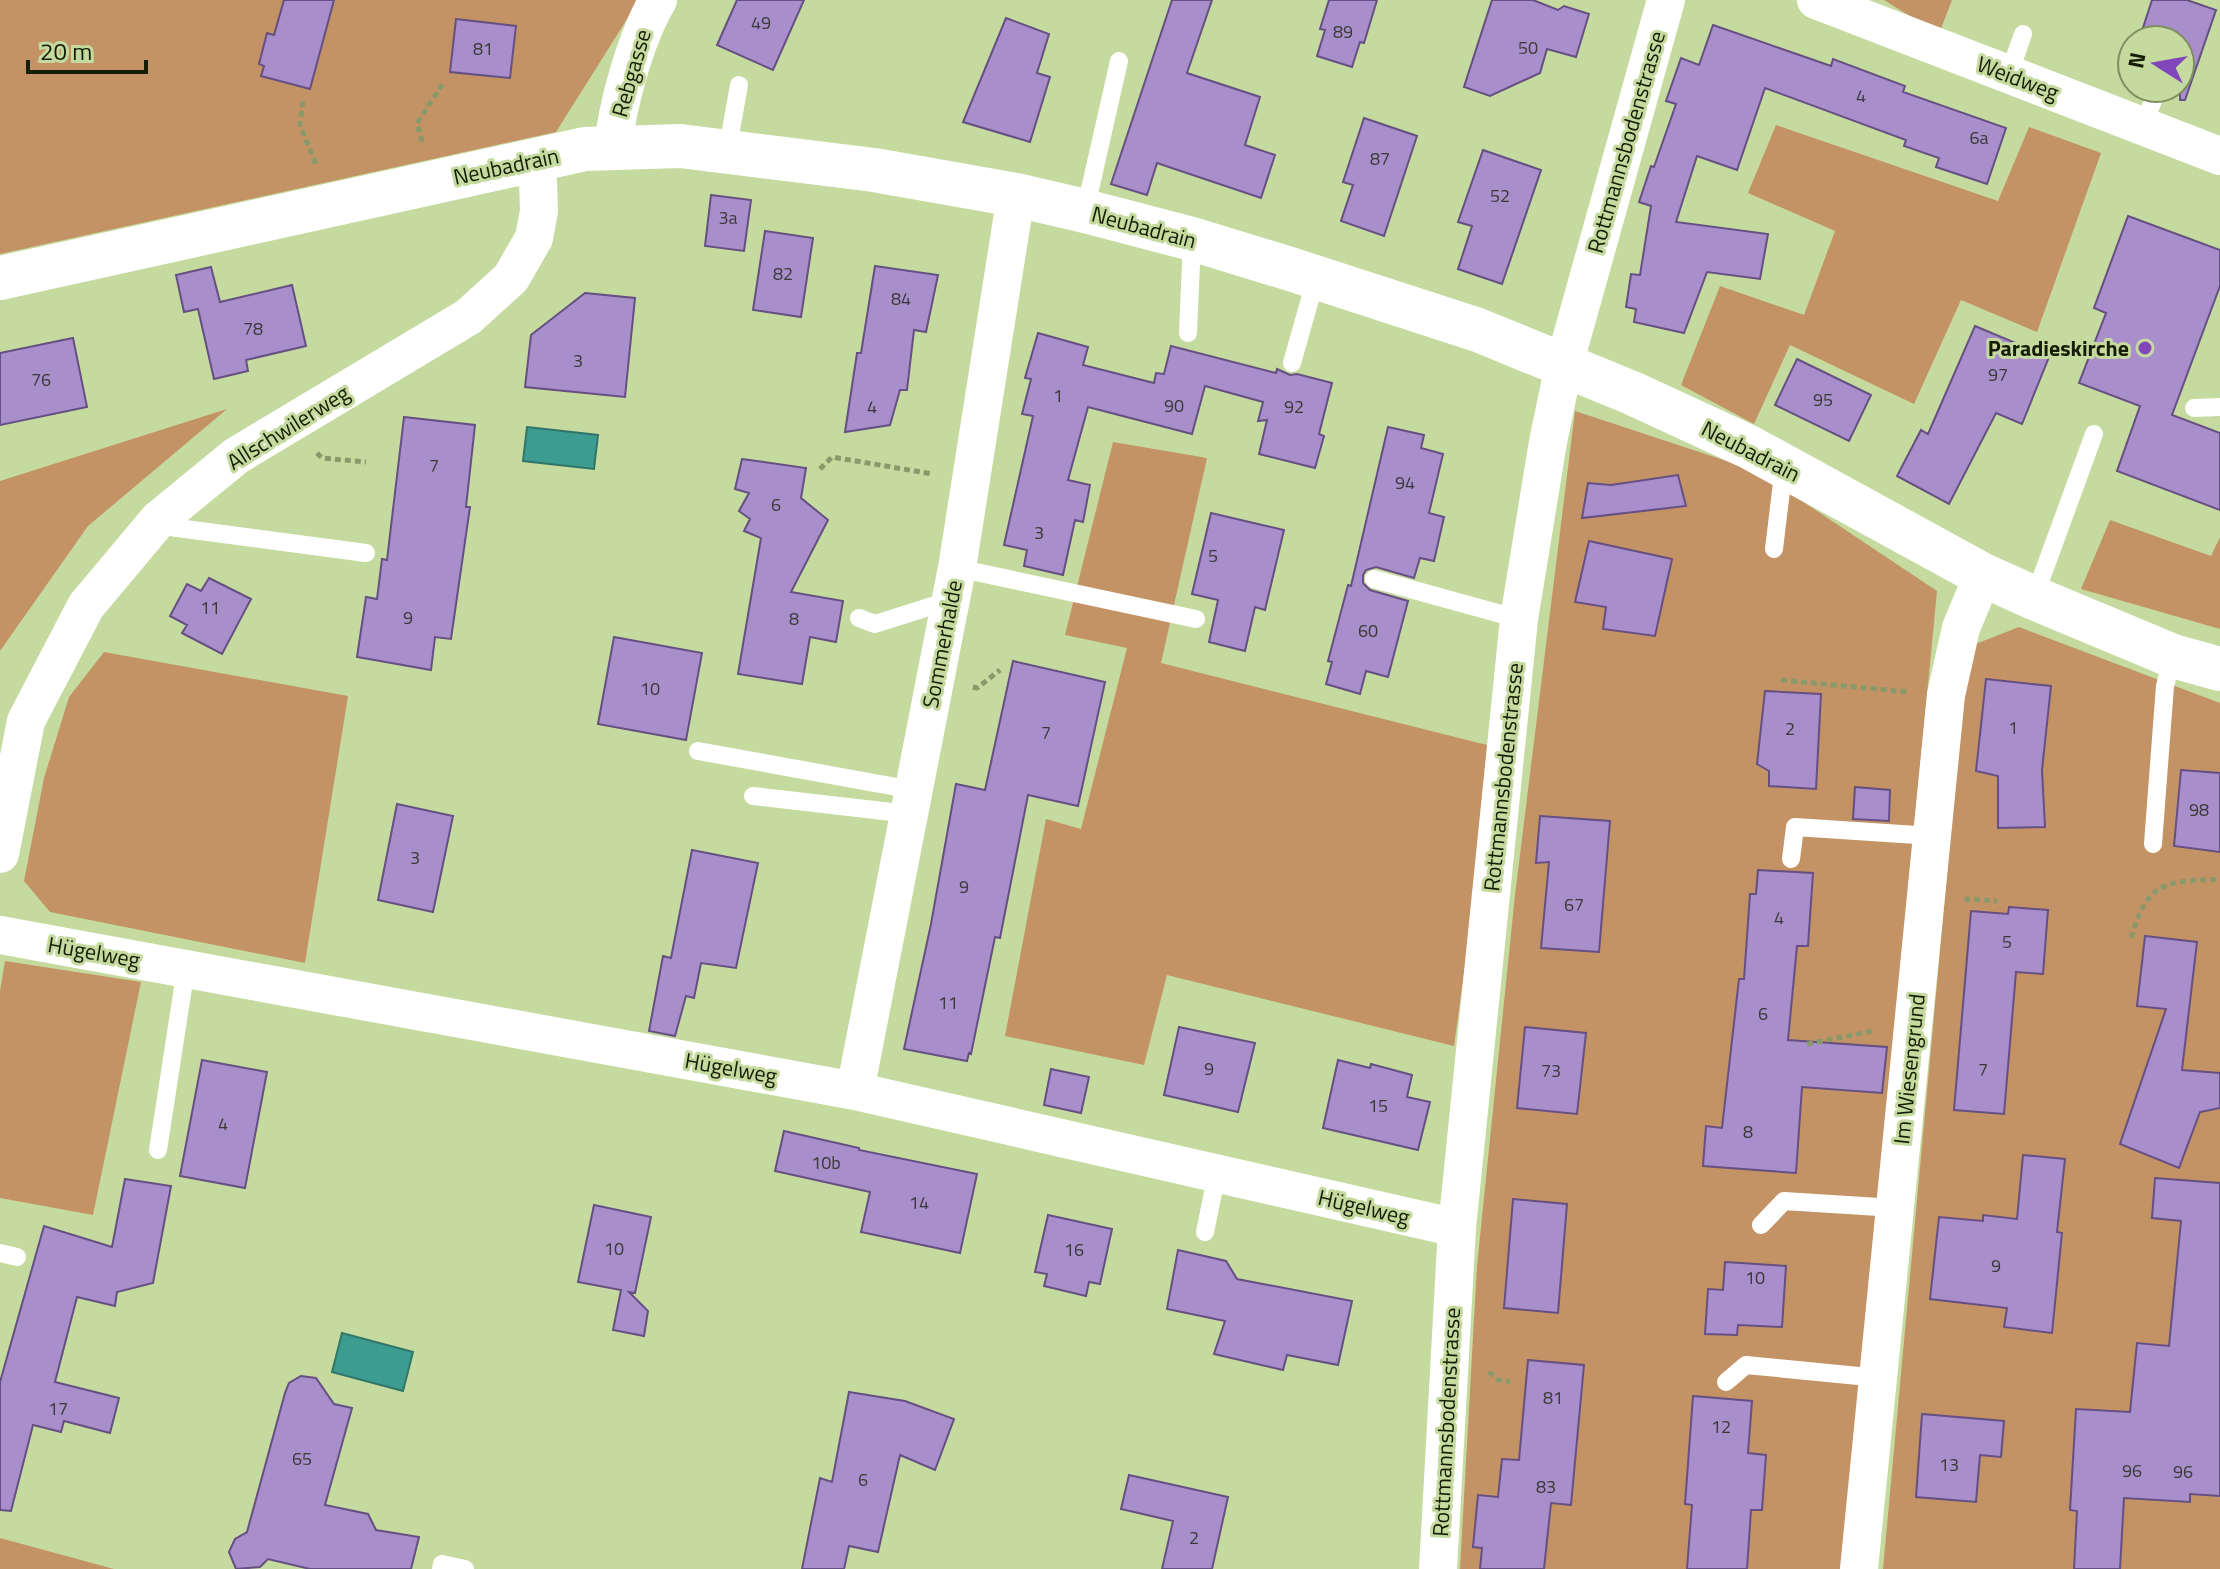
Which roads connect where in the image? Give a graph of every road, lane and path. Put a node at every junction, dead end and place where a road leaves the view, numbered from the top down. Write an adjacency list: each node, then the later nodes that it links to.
1 (658, 0): 12 (street, Rebgasse)
2 (1666, 0): 25 (street, Rottmannsbodenstrasse)
3 (1816, 0): 6 (street, Weidweg)
4 (2023, 34): 6 (lane)
5 (1119, 61): 19 (lane)
6 (2009, 74): 11 (street, Weidweg)
7 (444, 82): 16 (path)
8 (739, 85): 13 (lane)
9 (303, 101): 18 (path)
10 (2152, 104): 11 (lane)
11 (2143, 126): 14 (street, Weidweg)
12 (613, 148): 13 (street, Neubadrain); 15 (street, Neubadrain)
13 (727, 152): 17 (street, Neubadrain)
14 (2220, 156)
15 (534, 161): 16 (street, Neubadrain); 32 (street, Allschwilerweg)
16 (430, 182): 18 (street, Neubadrain)
17 (1016, 195): 19 (street, Neubadrain); 31 (street, Sommerhalde)
18 (333, 205): 21 (street, Neubadrain)
19 (1085, 211): 20 (street, Neubadrain)
20 (1192, 239): 22 (street, Neubadrain); 23 (lane)
21 (0, 278)
22 (1316, 278): 24 (lane); 25 (street, Neubadrain)
23 (1188, 333)
24 (1292, 363)
25 (1564, 365): 29 (street, Neubadrain); 41 (street, Rottmannsbodenstrasse)
26 (2220, 407): 27 (lane)
27 (2194, 408)
28 (2094, 434): 38 (lane)
29 (1784, 466): 33 (lane); 35 (street, Neubadrain)
30 (820, 469): 31 (path)
31 (972, 480): 37 (street, Sommerhalde)
32 (154, 525): 34 (lane); 51 (street, Allschwilerweg)
33 (1774, 549)
34 (366, 553)
35 (1983, 575): 38 (street, Neubadrain); 45 (street, Im Wiesengrund)
36 (1374, 579): 41 (lane)
37 (954, 584): 39 (lane); 40 (lane); 48 (street, Sommerhalde)
38 (2034, 598): 42 (street, Neubadrain)
39 (859, 618)
40 (1196, 619)
41 (1519, 619): 64 (street, Rottmannsbodenstrasse)
42 (2173, 656): 43 (street, Neubadrain); 50 (lane)
43 (2220, 669)
44 (1781, 680): 45 (path)
45 (1946, 695): 49 (street, Im Wiesengrund)
46 (698, 751): 48 (lane)
47 (753, 796): 48 (lane)
48 (911, 802): 59 (street, Sommerhalde)
49 (1932, 836): 52 (lane); 57 (street, Im Wiesengrund)
50 (2153, 844)
51 (0, 854)
52 (1791, 859)
53 (2220, 880): 55 (path)
54 (0, 935): 56 (street, Hügelweg)
55 (2131, 938)
56 (186, 968): 59 (street, Hügelweg); 60 (lane)
57 (1914, 1023): 58 (path); 62 (street, Im Wiesengrund)
58 (1807, 1044)
59 (855, 1091): 61 (street, Hügelweg)
60 (158, 1150)
61 (1217, 1173): 64 (street, Hügelweg); 65 (lane)
62 (1895, 1208): 63 (lane); 66 (street, Im Wiesengrund)
63 (1761, 1225)
64 (1457, 1228): 70 (street, Rottmannsbodenstrasse)
65 (1205, 1232)
66 (1879, 1378): 67 (lane); 71 (street, Im Wiesengrund)
67 (1726, 1382)
68 (441, 1569): 69 (lane)
69 (465, 1569)
70 (1438, 1569)
71 (1859, 1569)

